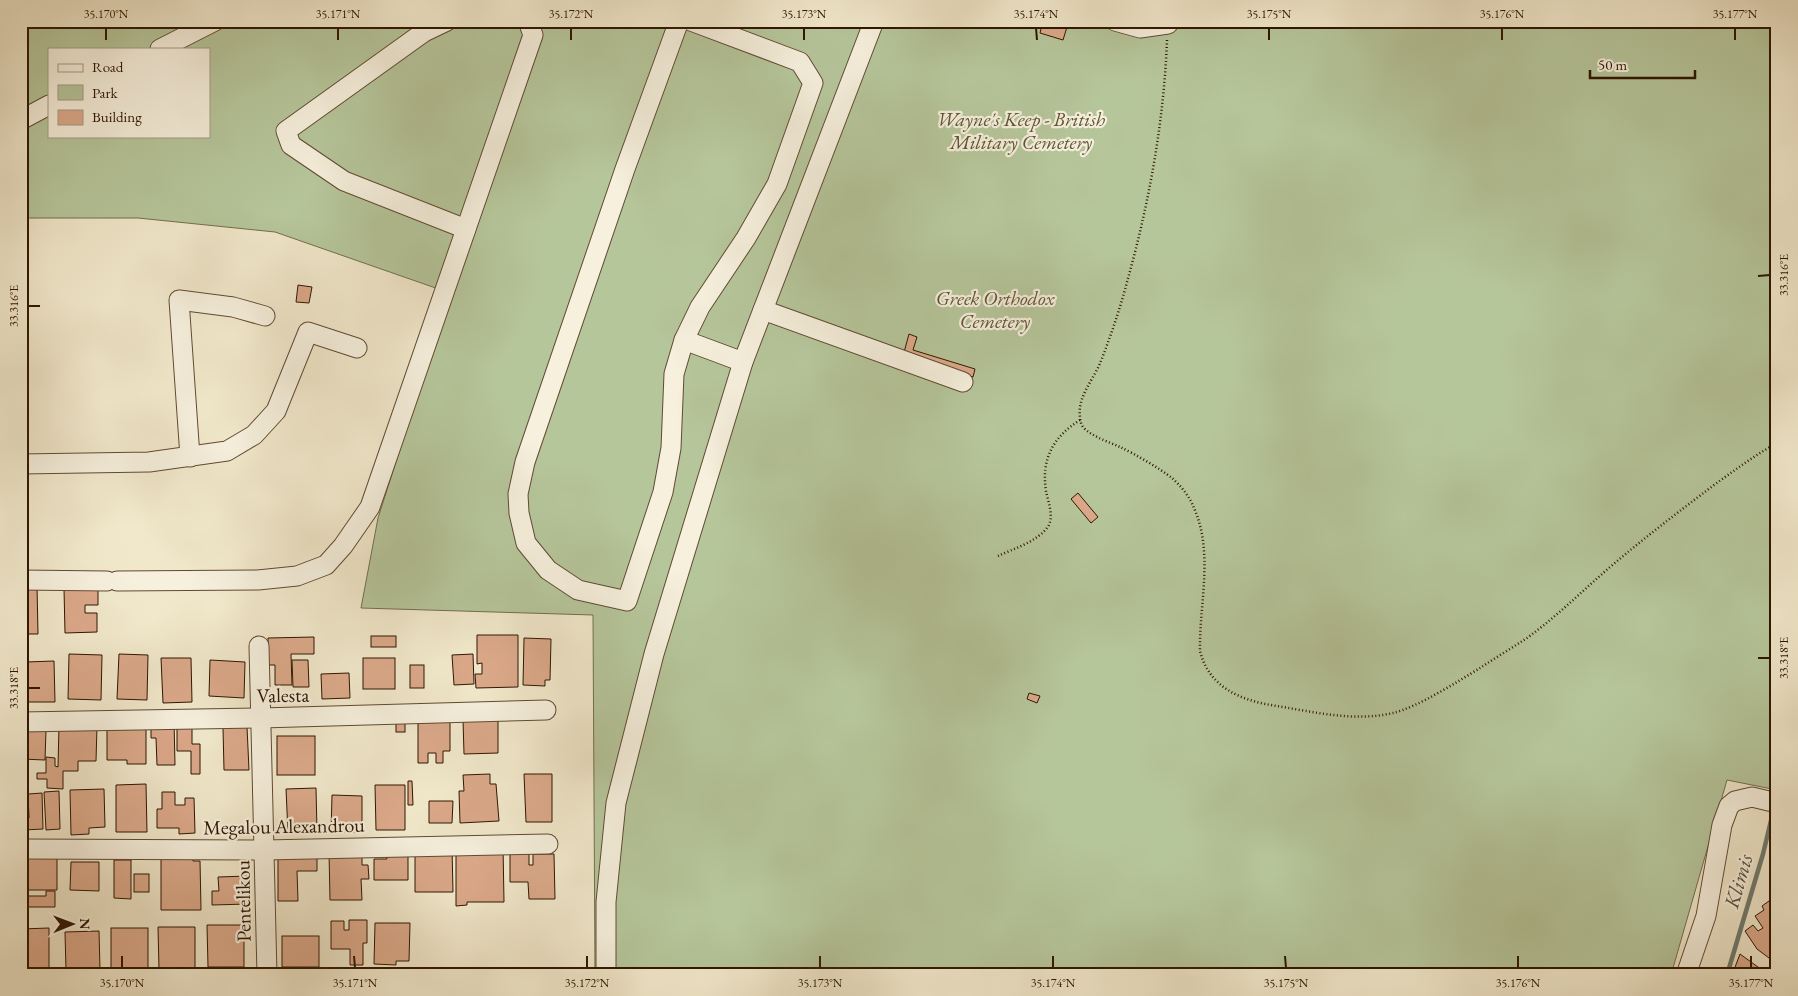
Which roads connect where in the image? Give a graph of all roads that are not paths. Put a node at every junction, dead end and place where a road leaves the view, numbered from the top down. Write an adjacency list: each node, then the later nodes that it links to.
1 (215, 21): 9 (street)
2 (447, 21): 12 (street)
3 (528, 21): 12 (street)
4 (678, 21): 15 (street)
5 (691, 21): 15 (street)
6 (874, 21): 13 (street)
7 (1115, 21): 8 (street)
8 (1168, 24)
9 (162, 48)
10 (48, 106): 11 (street)
11 (21, 120)
12 (466, 229): 21 (street)
13 (763, 310): 17 (street); 18 (street)
14 (265, 316): 19 (street)
15 (684, 340): 17 (street)
16 (357, 348): 19 (street)
17 (743, 362): 31 (street)
18 (963, 382)
19 (190, 457): 20 (street)
20 (21, 464)
21 (21, 580)
22 (258, 646): 24 (street, Pentelikou)
23 (546, 710): 24 (street, Valesta)
24 (261, 718): 25 (street, Valesta); 29 (street, Pentelikou)
25 (21, 722)
26 (1769, 801): 32 (street)
27 (548, 844): 29 (street, Megalou Alexandrou)
28 (21, 849): 29 (street, Megalou Alexandrou)
29 (265, 850): 30 (street, Pentelikou)
30 (266, 975)
31 (606, 975)
32 (1686, 975)

